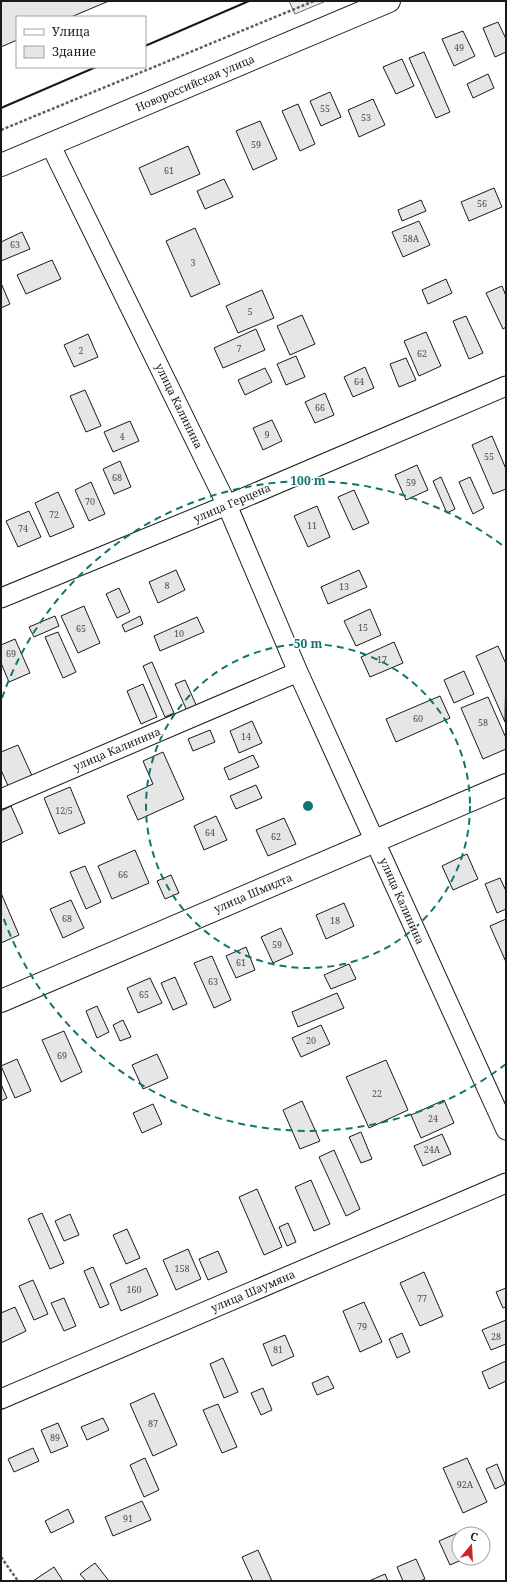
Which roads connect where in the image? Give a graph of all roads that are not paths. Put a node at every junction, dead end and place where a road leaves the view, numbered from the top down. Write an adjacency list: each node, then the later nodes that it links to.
1 (389, 1): 2 (street, Новороссийская улица)
2 (50, 144): 3 (street, Новороссийская улица); 5 (street, улица Калинина)
3 (1, 165)
4 (506, 386): 5 (street, улица Герцена)
5 (228, 506): 6 (street, улица Герцена); 7 (street, улица Калинина)
6 (1, 598)
7 (298, 672): 9 (street, улица Калинина); 10 (street, улица Калинина)
8 (506, 785): 10 (street, улица Шмидта)
9 (1, 799)
10 (375, 840): 11 (street, улица Шмидта); 12 (street, улица Калинина)
11 (1, 1001)
12 (506, 1130)
13 (506, 1183): 14 (street, улица Шаумяна)
14 (1, 1399)

